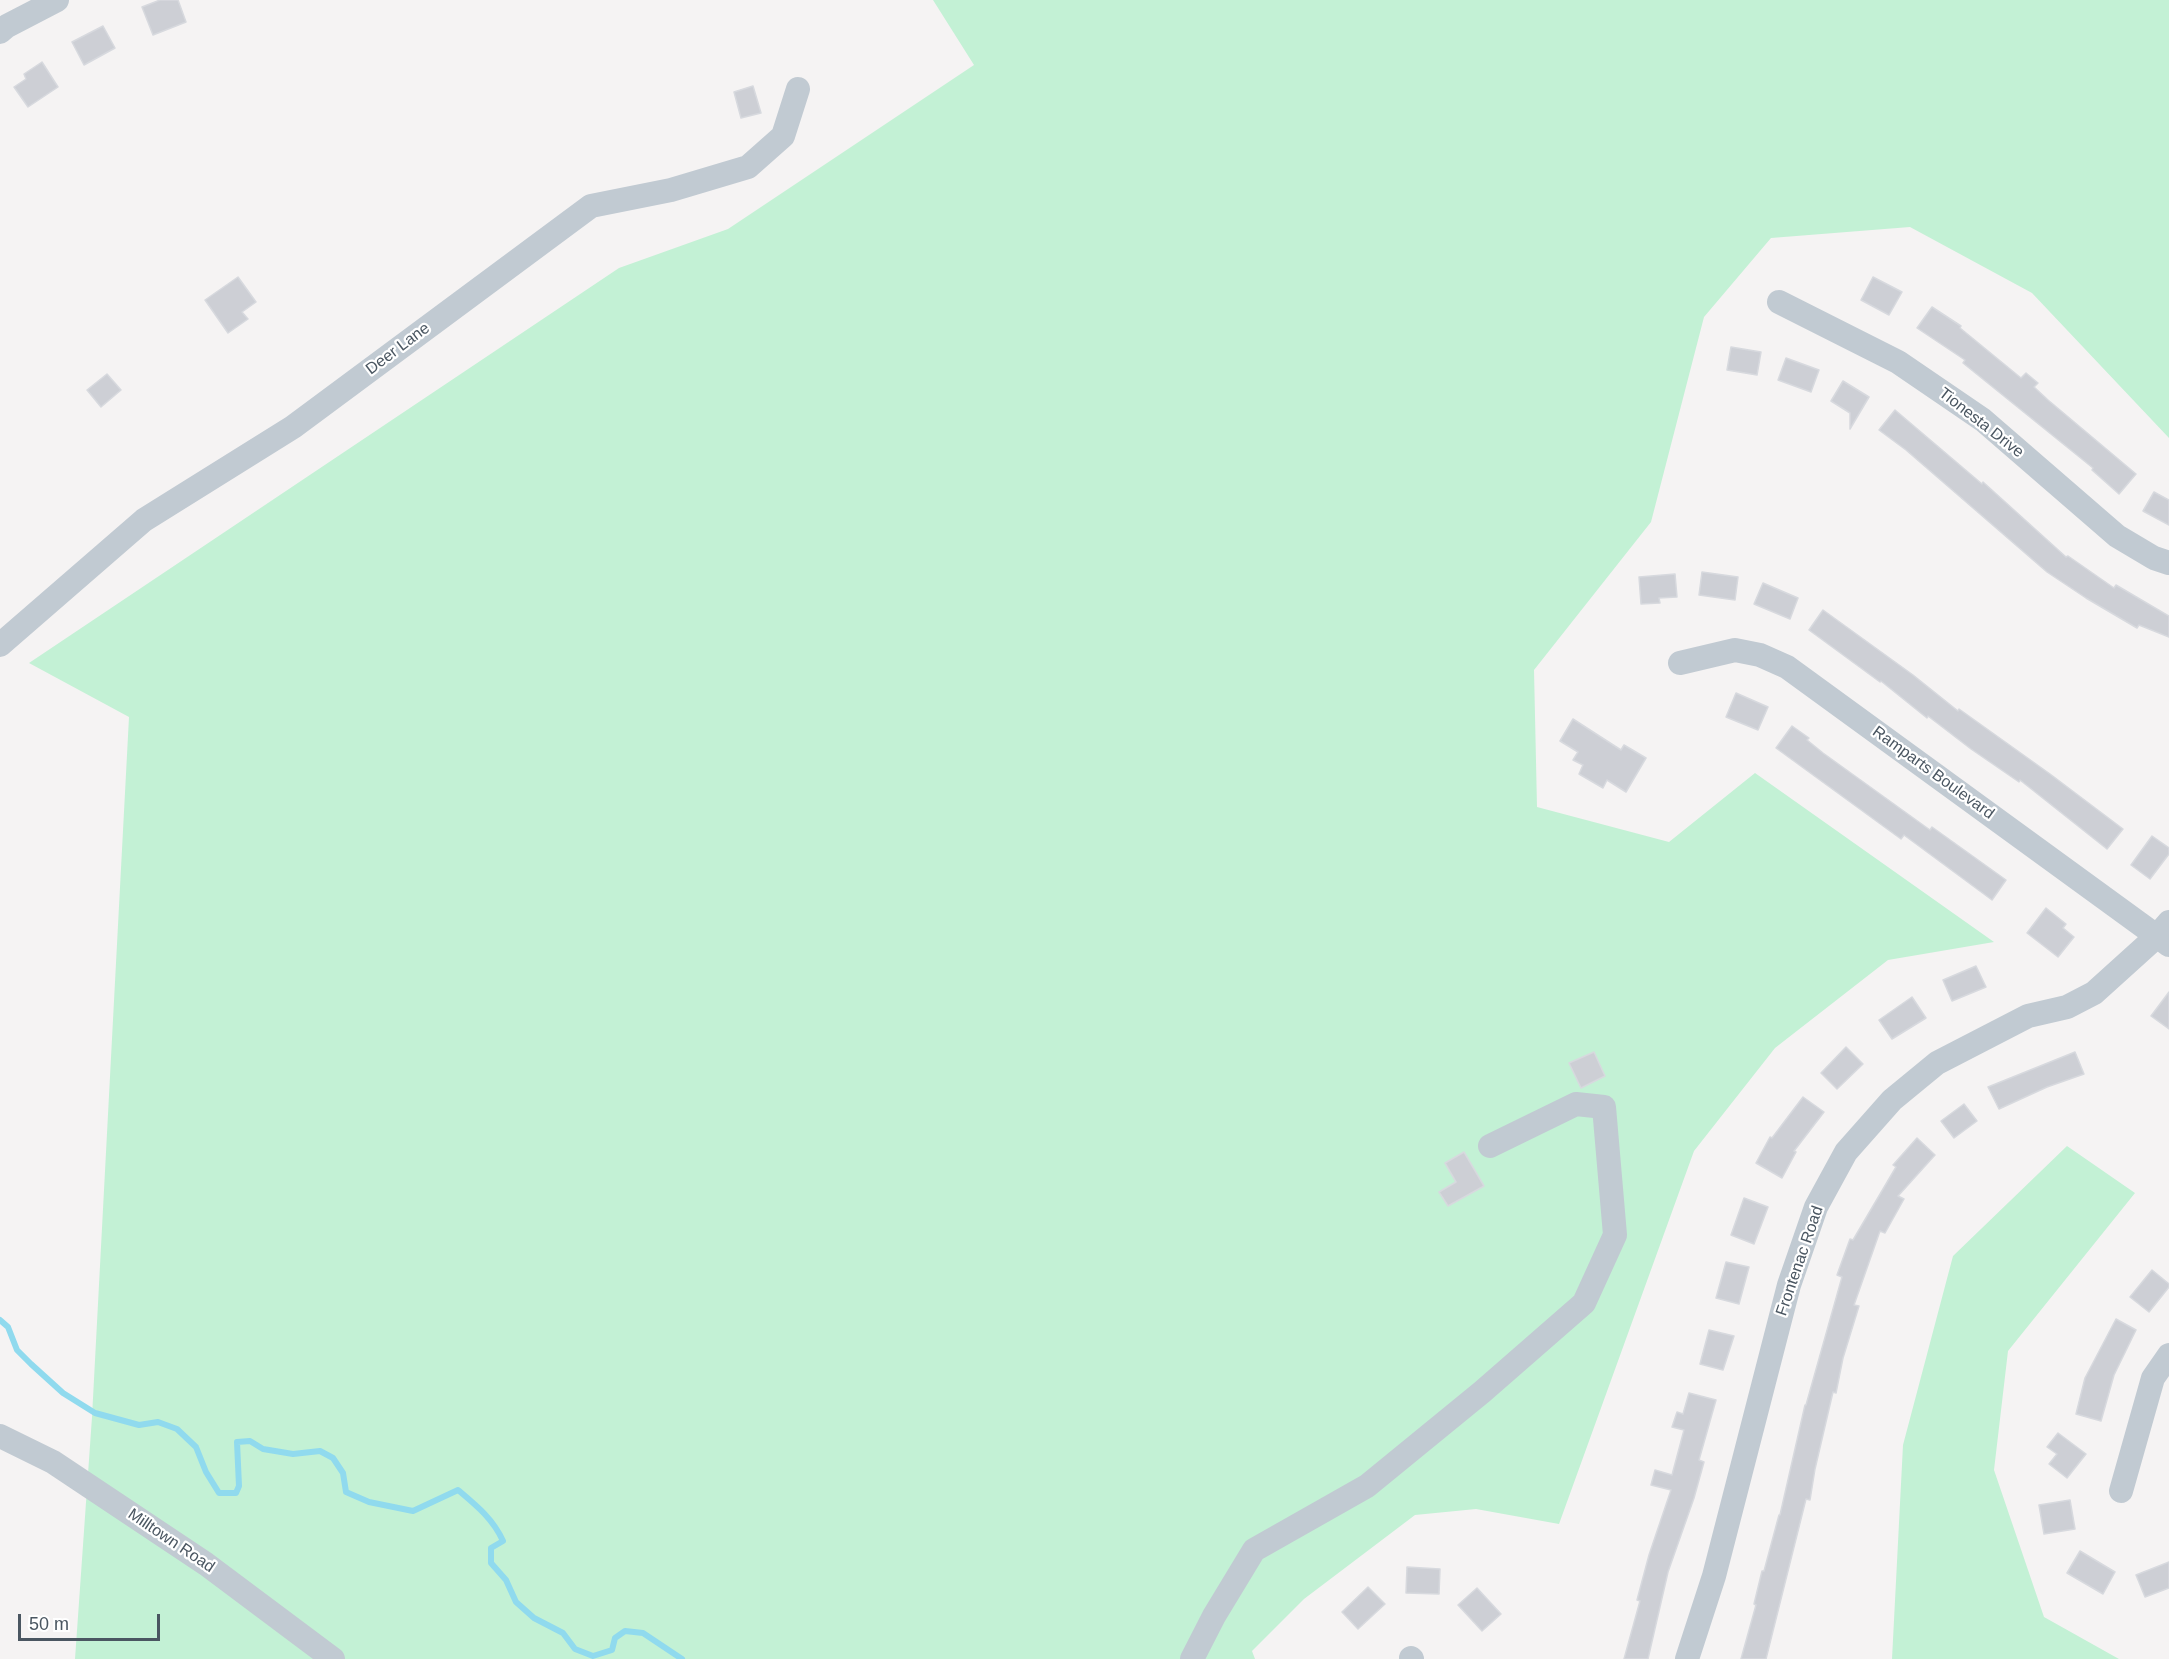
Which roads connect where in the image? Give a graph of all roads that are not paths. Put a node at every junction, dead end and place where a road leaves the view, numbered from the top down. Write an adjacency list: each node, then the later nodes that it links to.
1 (57, 0): 2 (street)
2 (0, 32)
3 (798, 89): 6 (street, Deer Lane)
4 (1779, 302): 5 (street, Tionesta Drive)
5 (2169, 563)
6 (0, 645)
7 (1680, 663): 8 (street, Ramparts Boulevard)
8 (2165, 935): 15 (street, Frontenac Road)
9 (1490, 1146): 14 (street)
10 (2169, 1355): 12 (street)
11 (0, 1436): 13 (street, Milltown Road)
12 (2121, 1491)
13 (333, 1659)
14 (1192, 1659)
15 (1687, 1659)

